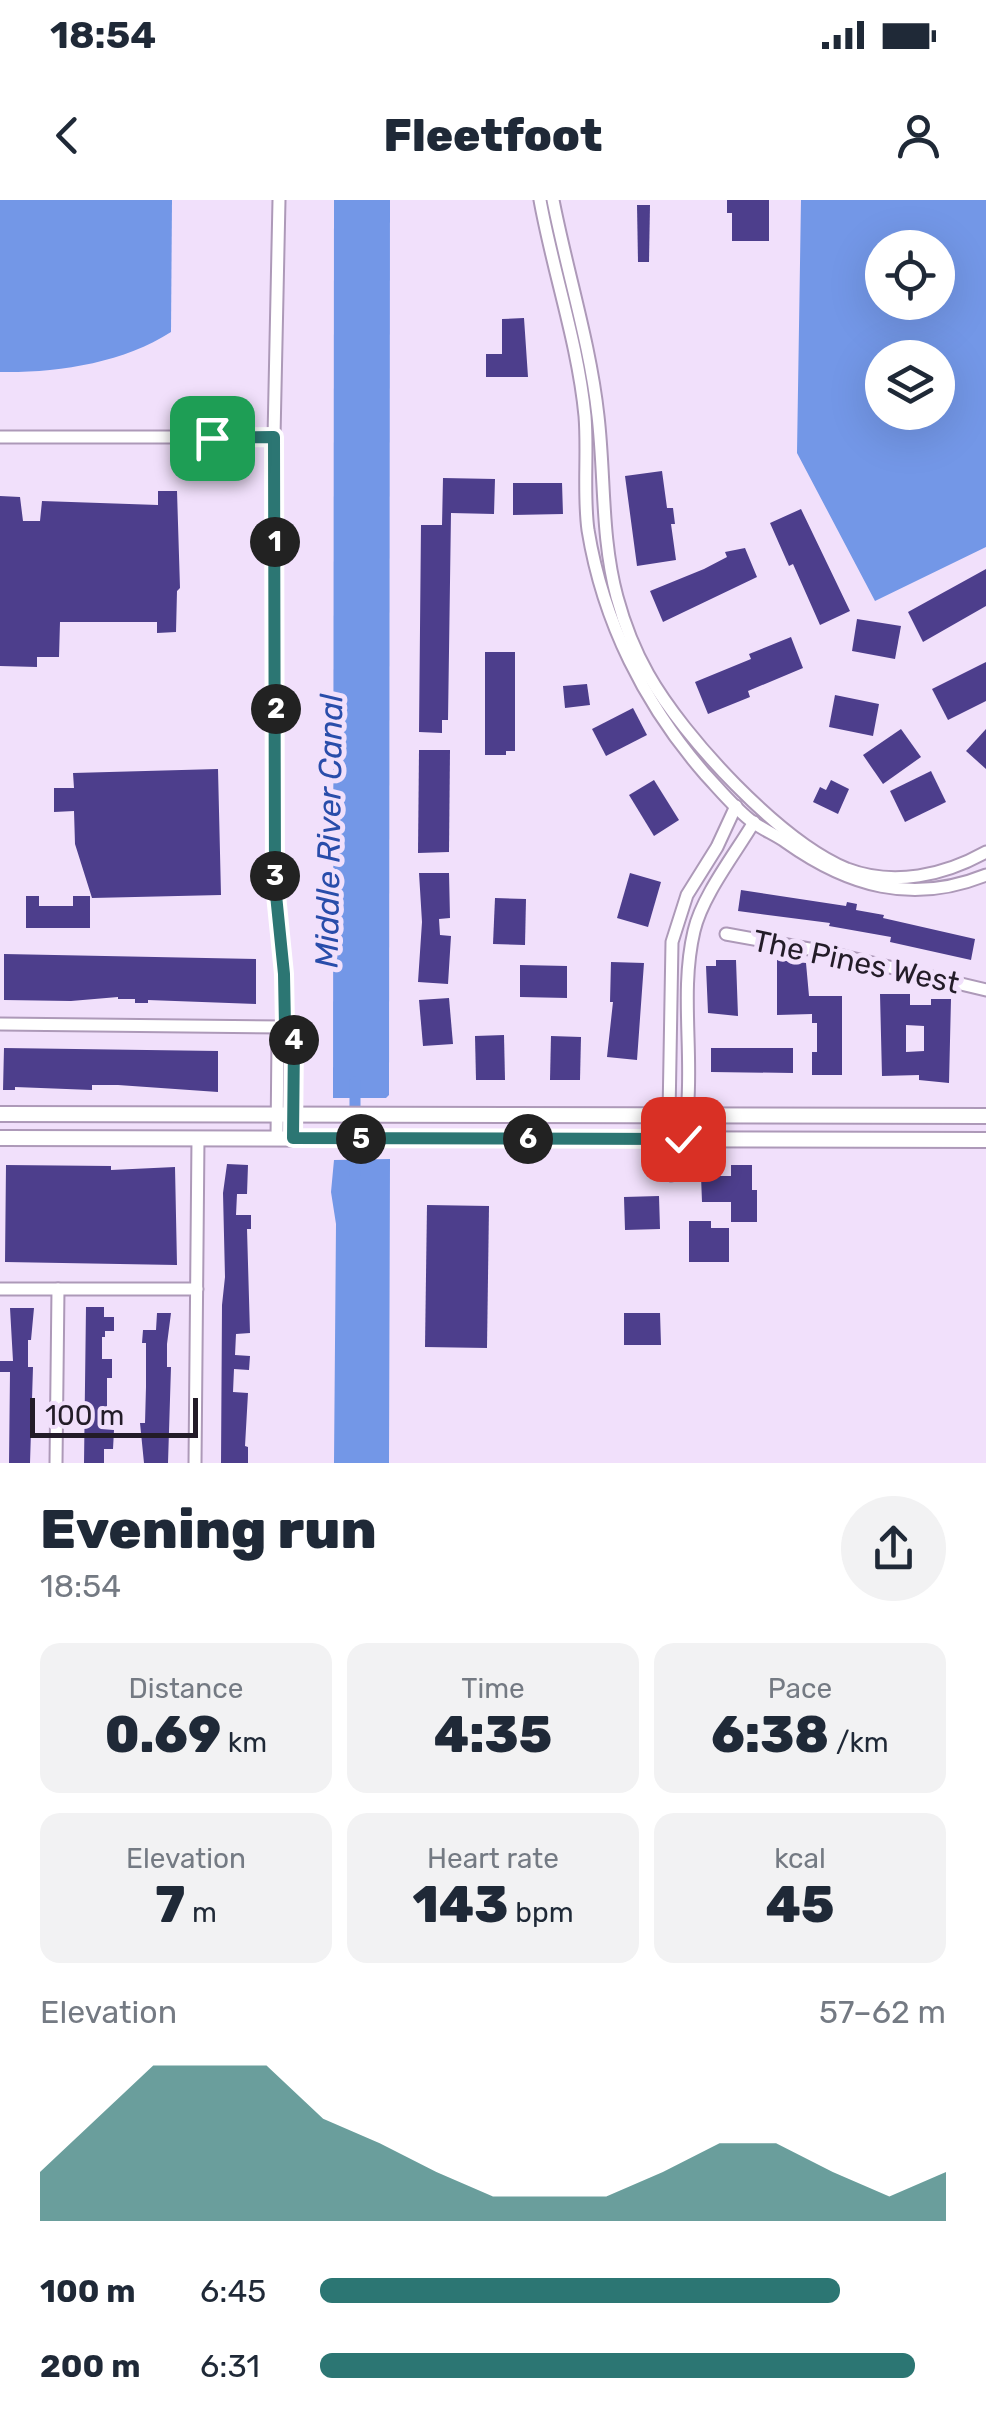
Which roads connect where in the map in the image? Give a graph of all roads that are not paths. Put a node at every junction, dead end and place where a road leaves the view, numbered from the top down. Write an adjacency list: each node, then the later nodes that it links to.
1 (279, 200): 4 (street)
2 (540, 200): 6 (street)
3 (553, 200): 8 (street)
4 (274, 437): 5 (street); 13 (street)
5 (0, 438)
6 (736, 806): 7 (street); 16 (street)
7 (754, 822): 9 (street); 17 (street)
8 (986, 852)
9 (986, 874)
10 (726, 934): 11 (street, The Pines West)
11 (986, 990)
12 (0, 1024): 13 (street)
13 (285, 1027): 15 (street)
14 (0, 1114): 15 (main road)
15 (285, 1115): 16 (main road); 21 (street)
16 (669, 1115): 17 (main road); 22 (street)
17 (688, 1116): 18 (main road); 23 (street)
18 (986, 1116)
19 (0, 1138): 20 (main road)
20 (198, 1138): 21 (main road); 27 (street)
21 (285, 1138): 22 (main road)
22 (664, 1139): 23 (main road); 23 (street)
23 (683, 1139): 24 (main road)
24 (986, 1140)
25 (0, 1289): 26 (street)
26 (58, 1289): 27 (street); 28 (street)
27 (197, 1289): 29 (street)
28 (56, 1463)
29 (195, 1463)

